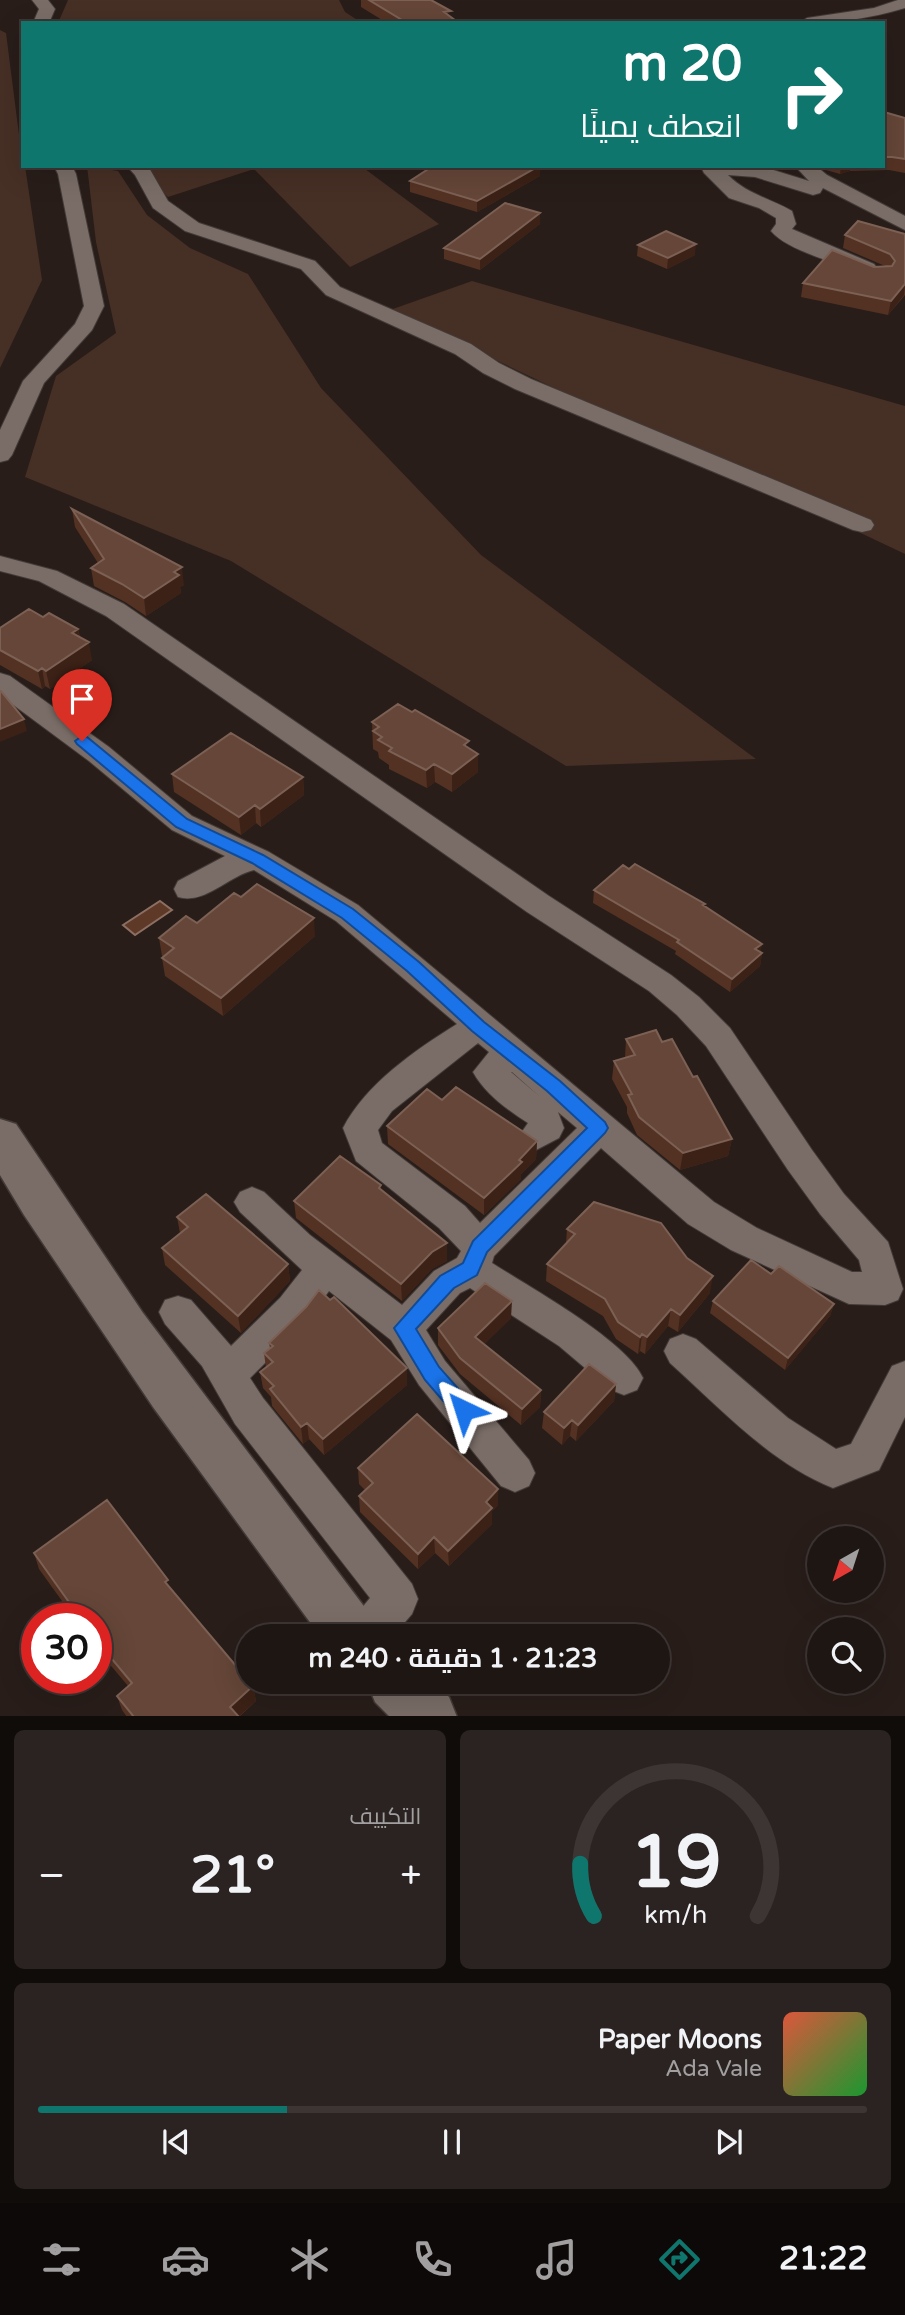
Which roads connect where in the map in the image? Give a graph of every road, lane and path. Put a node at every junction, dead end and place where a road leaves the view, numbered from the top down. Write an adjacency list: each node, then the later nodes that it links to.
1 (40, 0): 3 (street)
2 (904, 4): 4 (street)
3 (42, 21)
4 (820, 21)
5 (64, 168): 12 (street)
6 (138, 168): 13 (street)
7 (805, 168): 8 (street)
8 (817, 184): 9 (street); 9 (street); 10 (street)
9 (786, 224): 11 (street)
10 (905, 224)
11 (880, 274)
12 (0, 455)
13 (862, 525)
14 (0, 563): 26 (street)
15 (0, 682): 16 (street)
16 (258, 859): 17 (street); 18 (street)
17 (189, 889)
18 (478, 1027): 19 (street); 24 (street)
19 (511, 1052): 20 (street); 21 (street)
20 (599, 1128): 24 (street); 26 (street)
21 (536, 1136)
22 (0, 1138): 34 (main road)
23 (252, 1202): 28 (street)
24 (475, 1258): 28 (street); 31 (street)
25 (318, 1277): 30 (street)
26 (895, 1293)
27 (178, 1312): 30 (street)
28 (404, 1328): 33 (street)
29 (683, 1351): 32 (street)
30 (228, 1374): 35 (street)
31 (624, 1378)
32 (905, 1378)
33 (515, 1473)
34 (344, 1624)
35 (376, 1624)
36 (407, 1694): 37 (main road)
37 (428, 1716)

